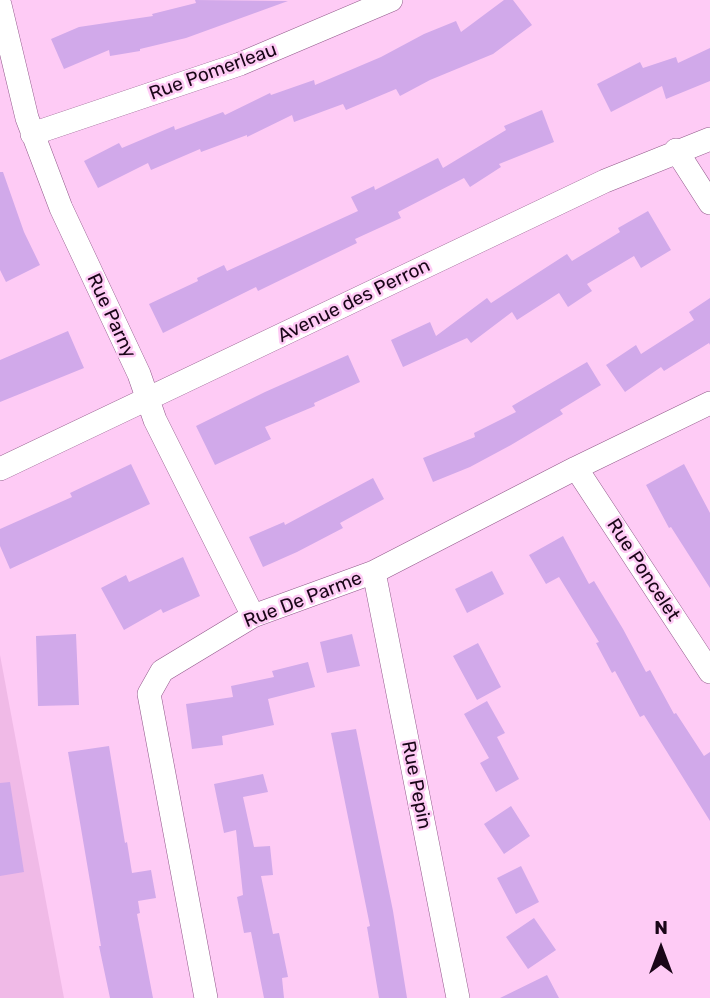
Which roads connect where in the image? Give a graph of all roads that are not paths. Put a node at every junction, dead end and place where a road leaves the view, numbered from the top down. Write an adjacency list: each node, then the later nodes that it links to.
1 (391, 0): 3 (street, Rue Pomerleau)
2 (0, 5): 3 (street, Rue Parny)
3 (32, 134): 7 (street, Rue Parny)
4 (710, 139): 5 (street, Avenue des Perron)
5 (677, 150): 6 (street); 7 (street, Avenue des Perron)
6 (710, 203)
7 (148, 399): 10 (street, Avenue des Perron); 12 (street, Rue Parny)
8 (710, 403): 9 (street, Rue De Parme)
9 (576, 468): 11 (street, Rue De Parme); 13 (street, Rue Poncelet)
10 (0, 469)
11 (374, 572): 12 (street, Rue De Parme); 15 (street, Rue Pepin)
12 (253, 616): 14 (street, Rue De Parme)
13 (710, 672)
14 (206, 998)
15 (458, 998)

